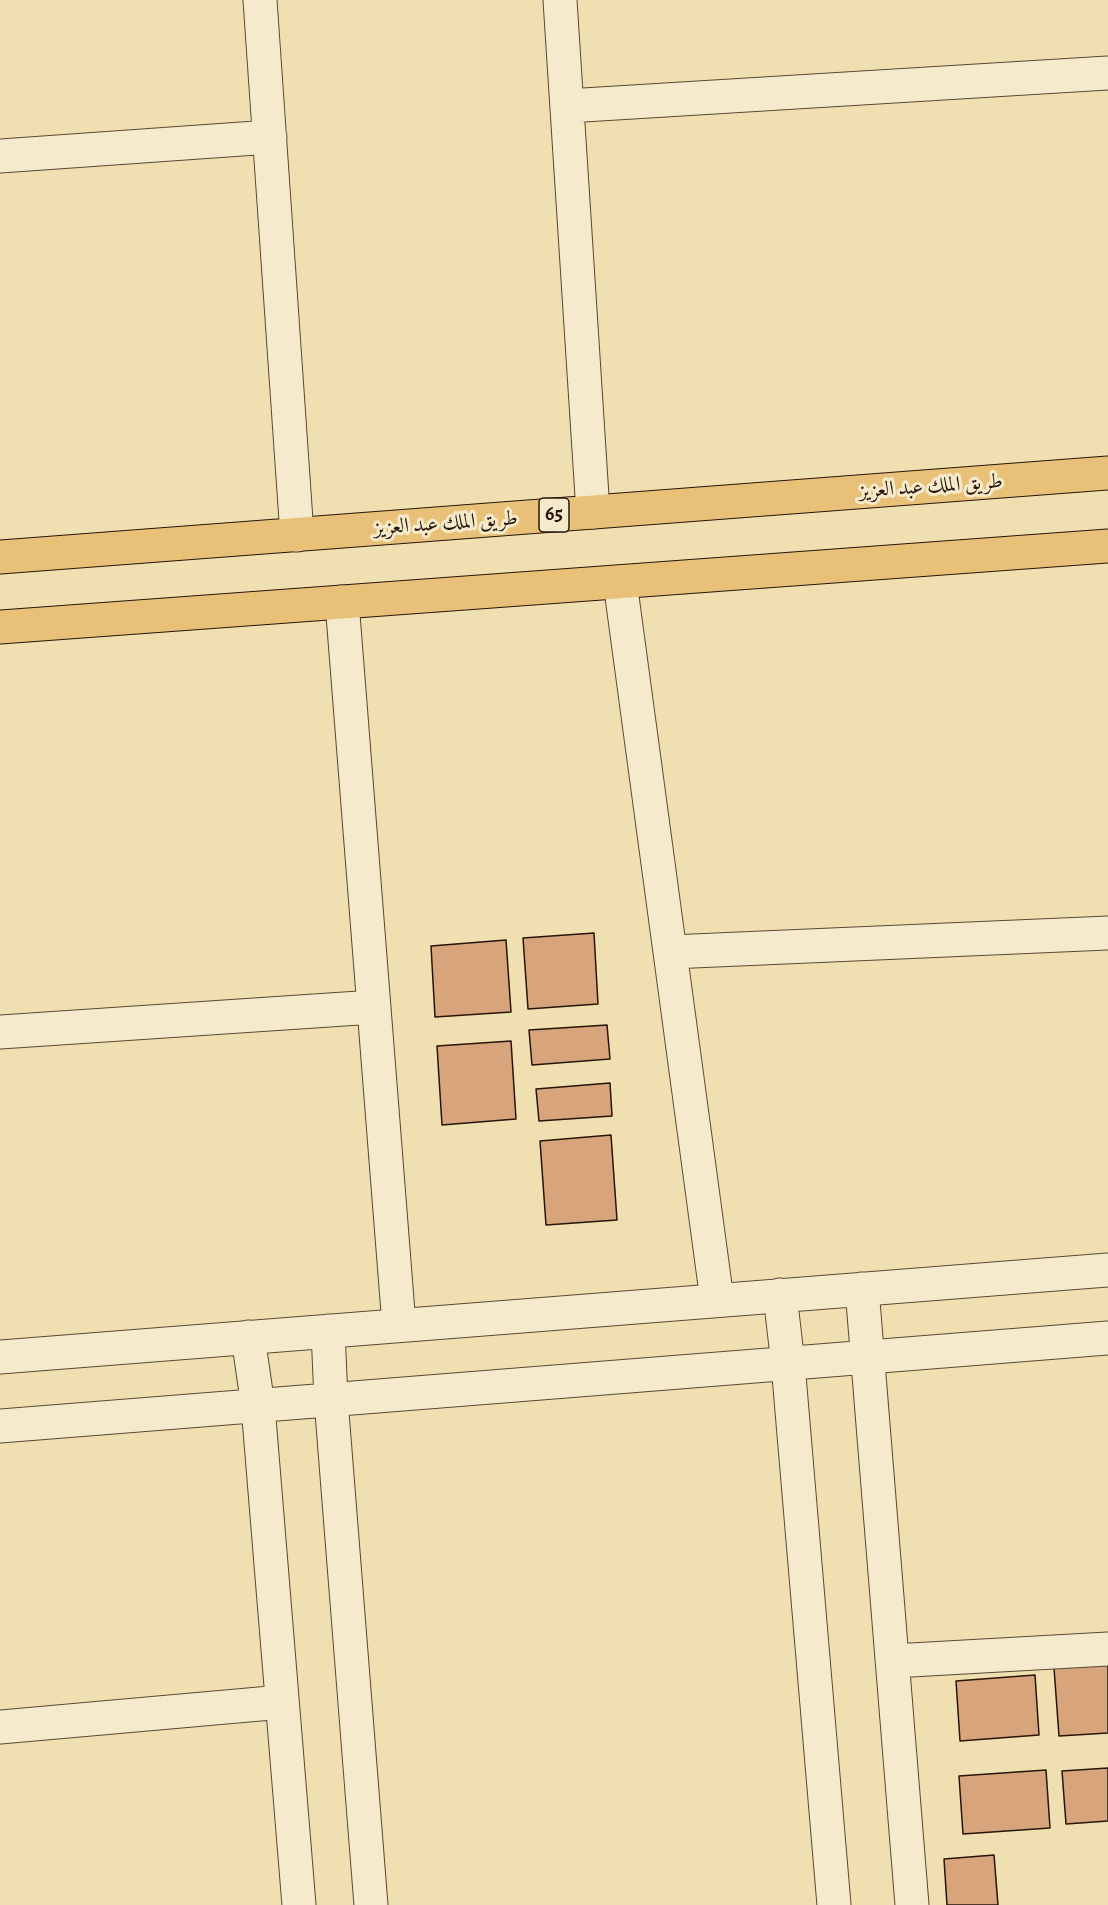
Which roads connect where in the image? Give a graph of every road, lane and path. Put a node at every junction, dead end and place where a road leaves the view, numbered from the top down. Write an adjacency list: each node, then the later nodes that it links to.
1 (260, 0): 5 (street)
2 (560, 0): 4 (street)
3 (1108, 73): 4 (street)
4 (567, 106): 8 (street)
5 (270, 137): 6 (street); 9 (street)
6 (0, 156)
7 (1108, 473): 8 (highway, طريق الملك عبد العزيز / 65)
8 (594, 512): 9 (highway, طريق الملك عبد العزيز / 65)
9 (297, 535): 11 (highway, طريق الملك عبد العزيز / 65)
10 (1108, 546): 12 (highway)
11 (0, 557)
12 (620, 582): 13 (highway); 16 (street)
13 (342, 602): 14 (highway); 17 (street)
14 (0, 627)
15 (1108, 933): 16 (street)
16 (670, 952): 22 (street)
17 (374, 1007): 18 (street); 23 (street)
18 (0, 1032)
19 (1108, 1269): 20 (street)
20 (862, 1289): 21 (street); 28 (street)
21 (780, 1295): 22 (street); 29 (street)
22 (717, 1300): 23 (street)
23 (399, 1325): 24 (street)
24 (328, 1331): 25 (street); 30 (street)
25 (248, 1337): 27 (street); 31 (street)
26 (1108, 1338): 28 (street)
27 (0, 1357)
28 (868, 1357): 29 (street); 34 (street)
29 (788, 1364): 30 (street); 39 (street)
30 (331, 1400): 31 (street); 38 (street)
31 (258, 1406): 32 (street); 35 (street)
32 (0, 1426)
33 (1108, 1649): 34 (street)
34 (893, 1661): 40 (street)
35 (282, 1702): 36 (street); 37 (street)
36 (0, 1727)
37 (299, 1905)
38 (370, 1905)
39 (834, 1905)
40 (912, 1905)

